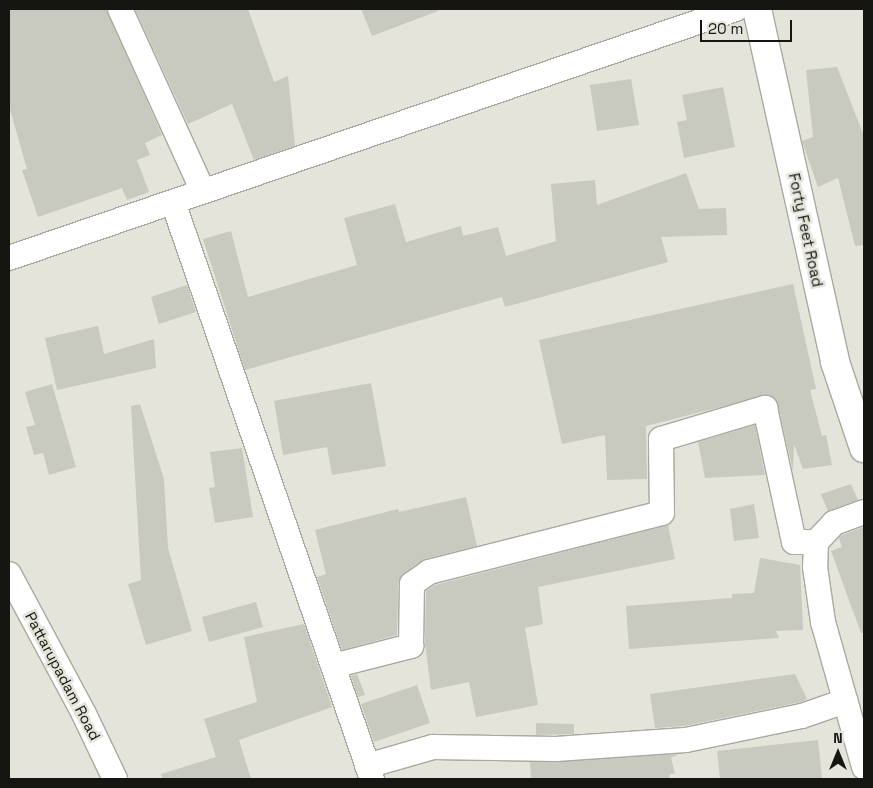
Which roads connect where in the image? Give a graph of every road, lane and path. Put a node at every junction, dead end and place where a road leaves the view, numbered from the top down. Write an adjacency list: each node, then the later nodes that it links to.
1 (120, 9): 4 (street)
2 (736, 9): 4 (street)
3 (757, 9): 7 (main road, Forty Feet Road)
4 (203, 191): 5 (street)
5 (173, 202): 6 (street); 11 (street)
6 (9, 258)
7 (864, 448)
8 (864, 512): 9 (street)
9 (816, 542): 11 (street); 12 (street)
10 (9, 574): 15 (street, Pattarupadam Road)
11 (333, 666): 14 (street)
12 (845, 702): 13 (street); 14 (street)
13 (864, 767)
14 (370, 772)
15 (115, 779)

